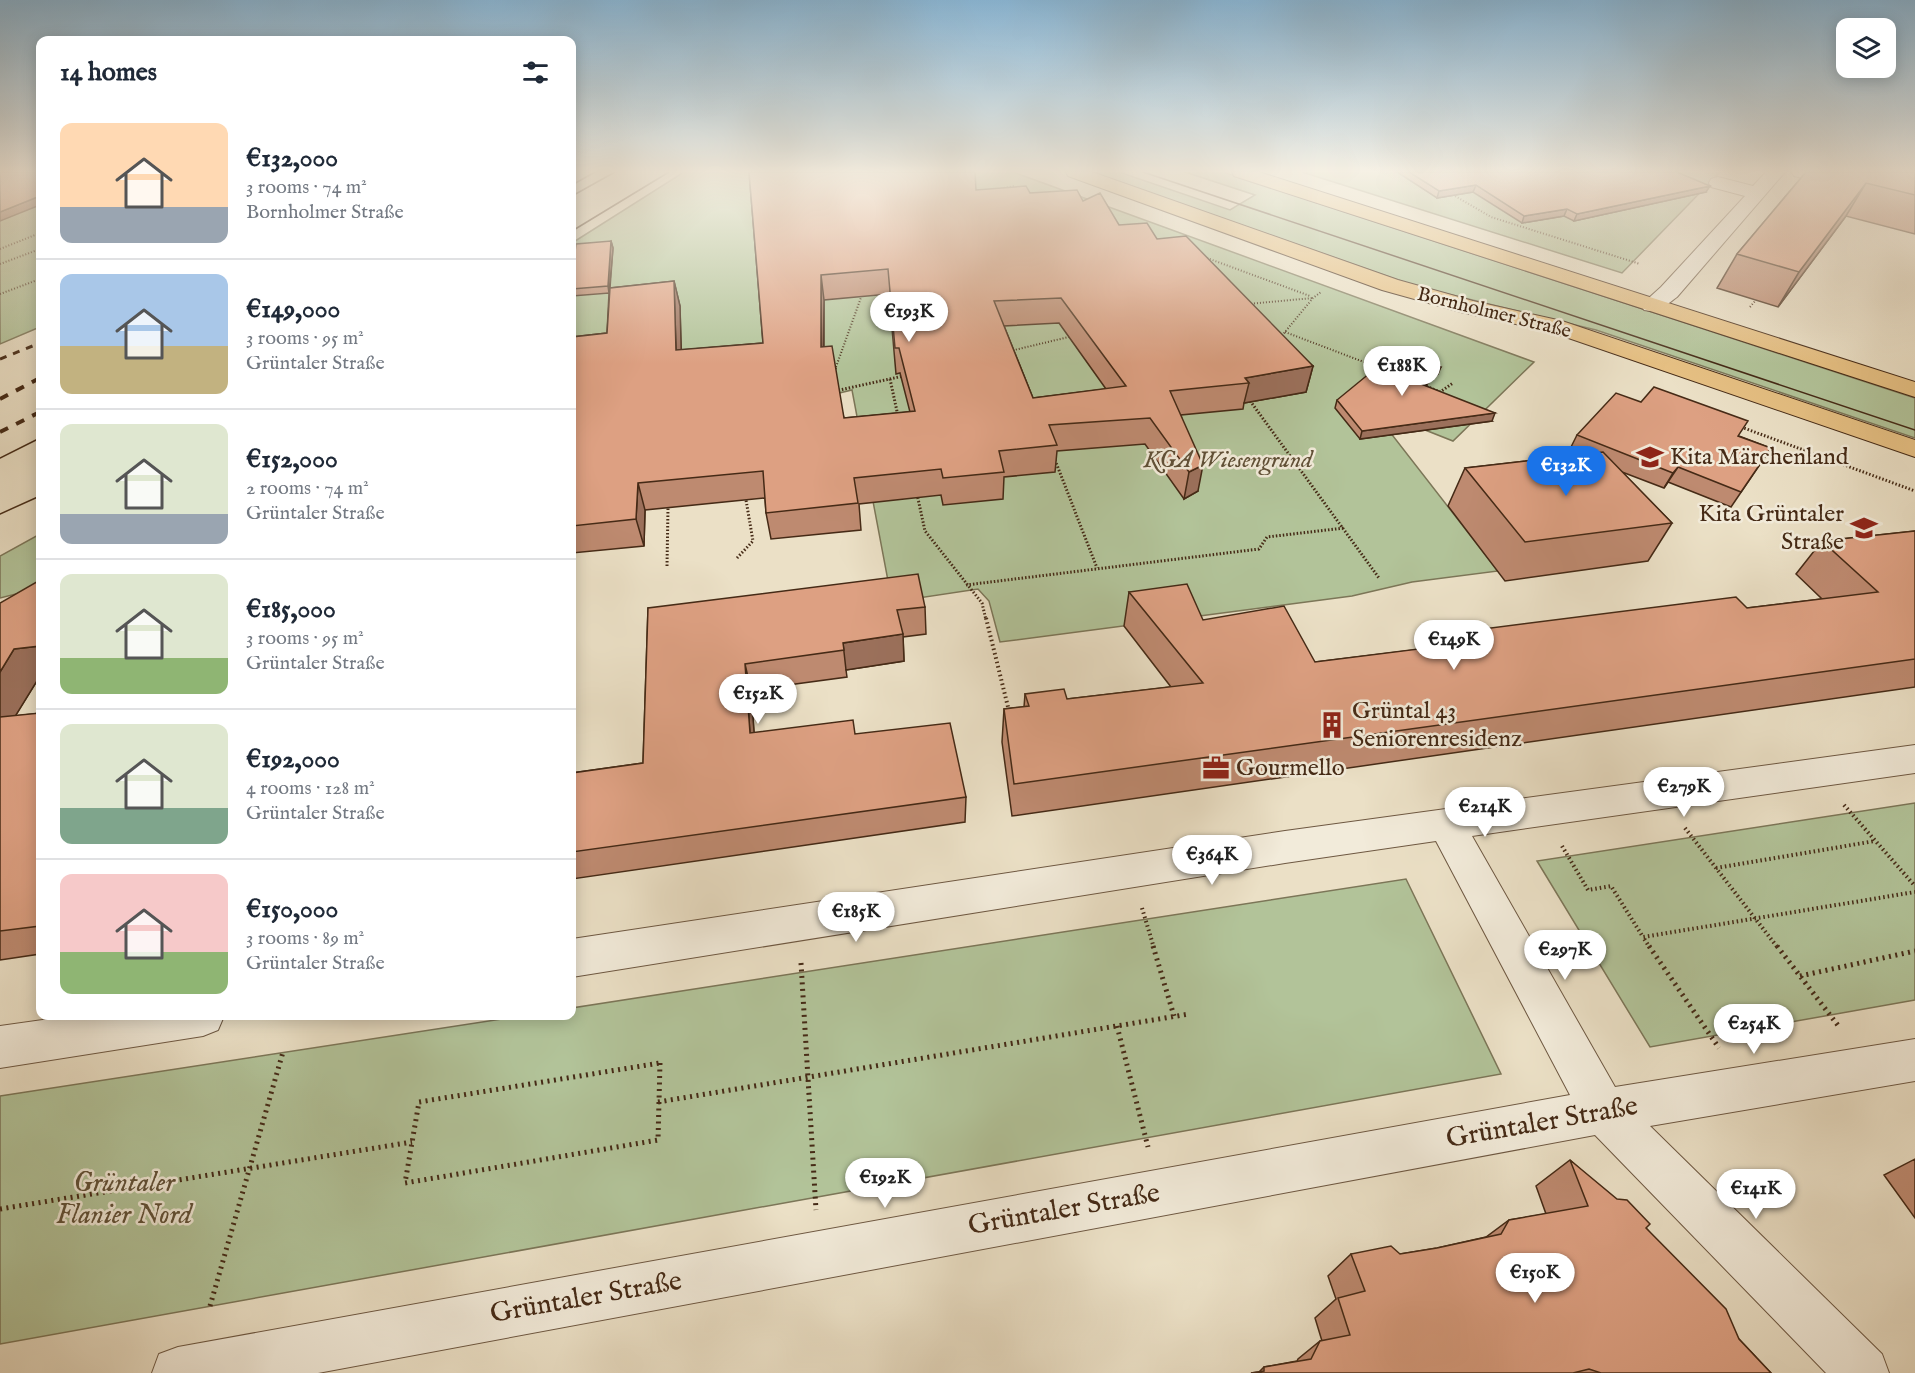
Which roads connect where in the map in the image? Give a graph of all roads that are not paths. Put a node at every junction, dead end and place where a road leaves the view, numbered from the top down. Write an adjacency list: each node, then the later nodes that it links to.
1 (1254, 236): 6 (main road, Bornholmer Straße)
2 (1439, 236): 4 (main road)
3 (1719, 236): 4 (street)
4 (1652, 305): 5 (main road)
5 (1915, 390)
6 (1915, 449)
7 (1915, 759): 8 (street)
8 (1446, 825): 9 (street); 13 (street)
9 (576, 957)
10 (178, 1020): 11 (street)
11 (0, 1047)
12 (1915, 1060): 13 (street, Grüntaler Straße)
13 (1603, 1112): 14 (street, Grüntaler Straße); 15 (street)
14 (178, 1373)
15 (1863, 1373)

